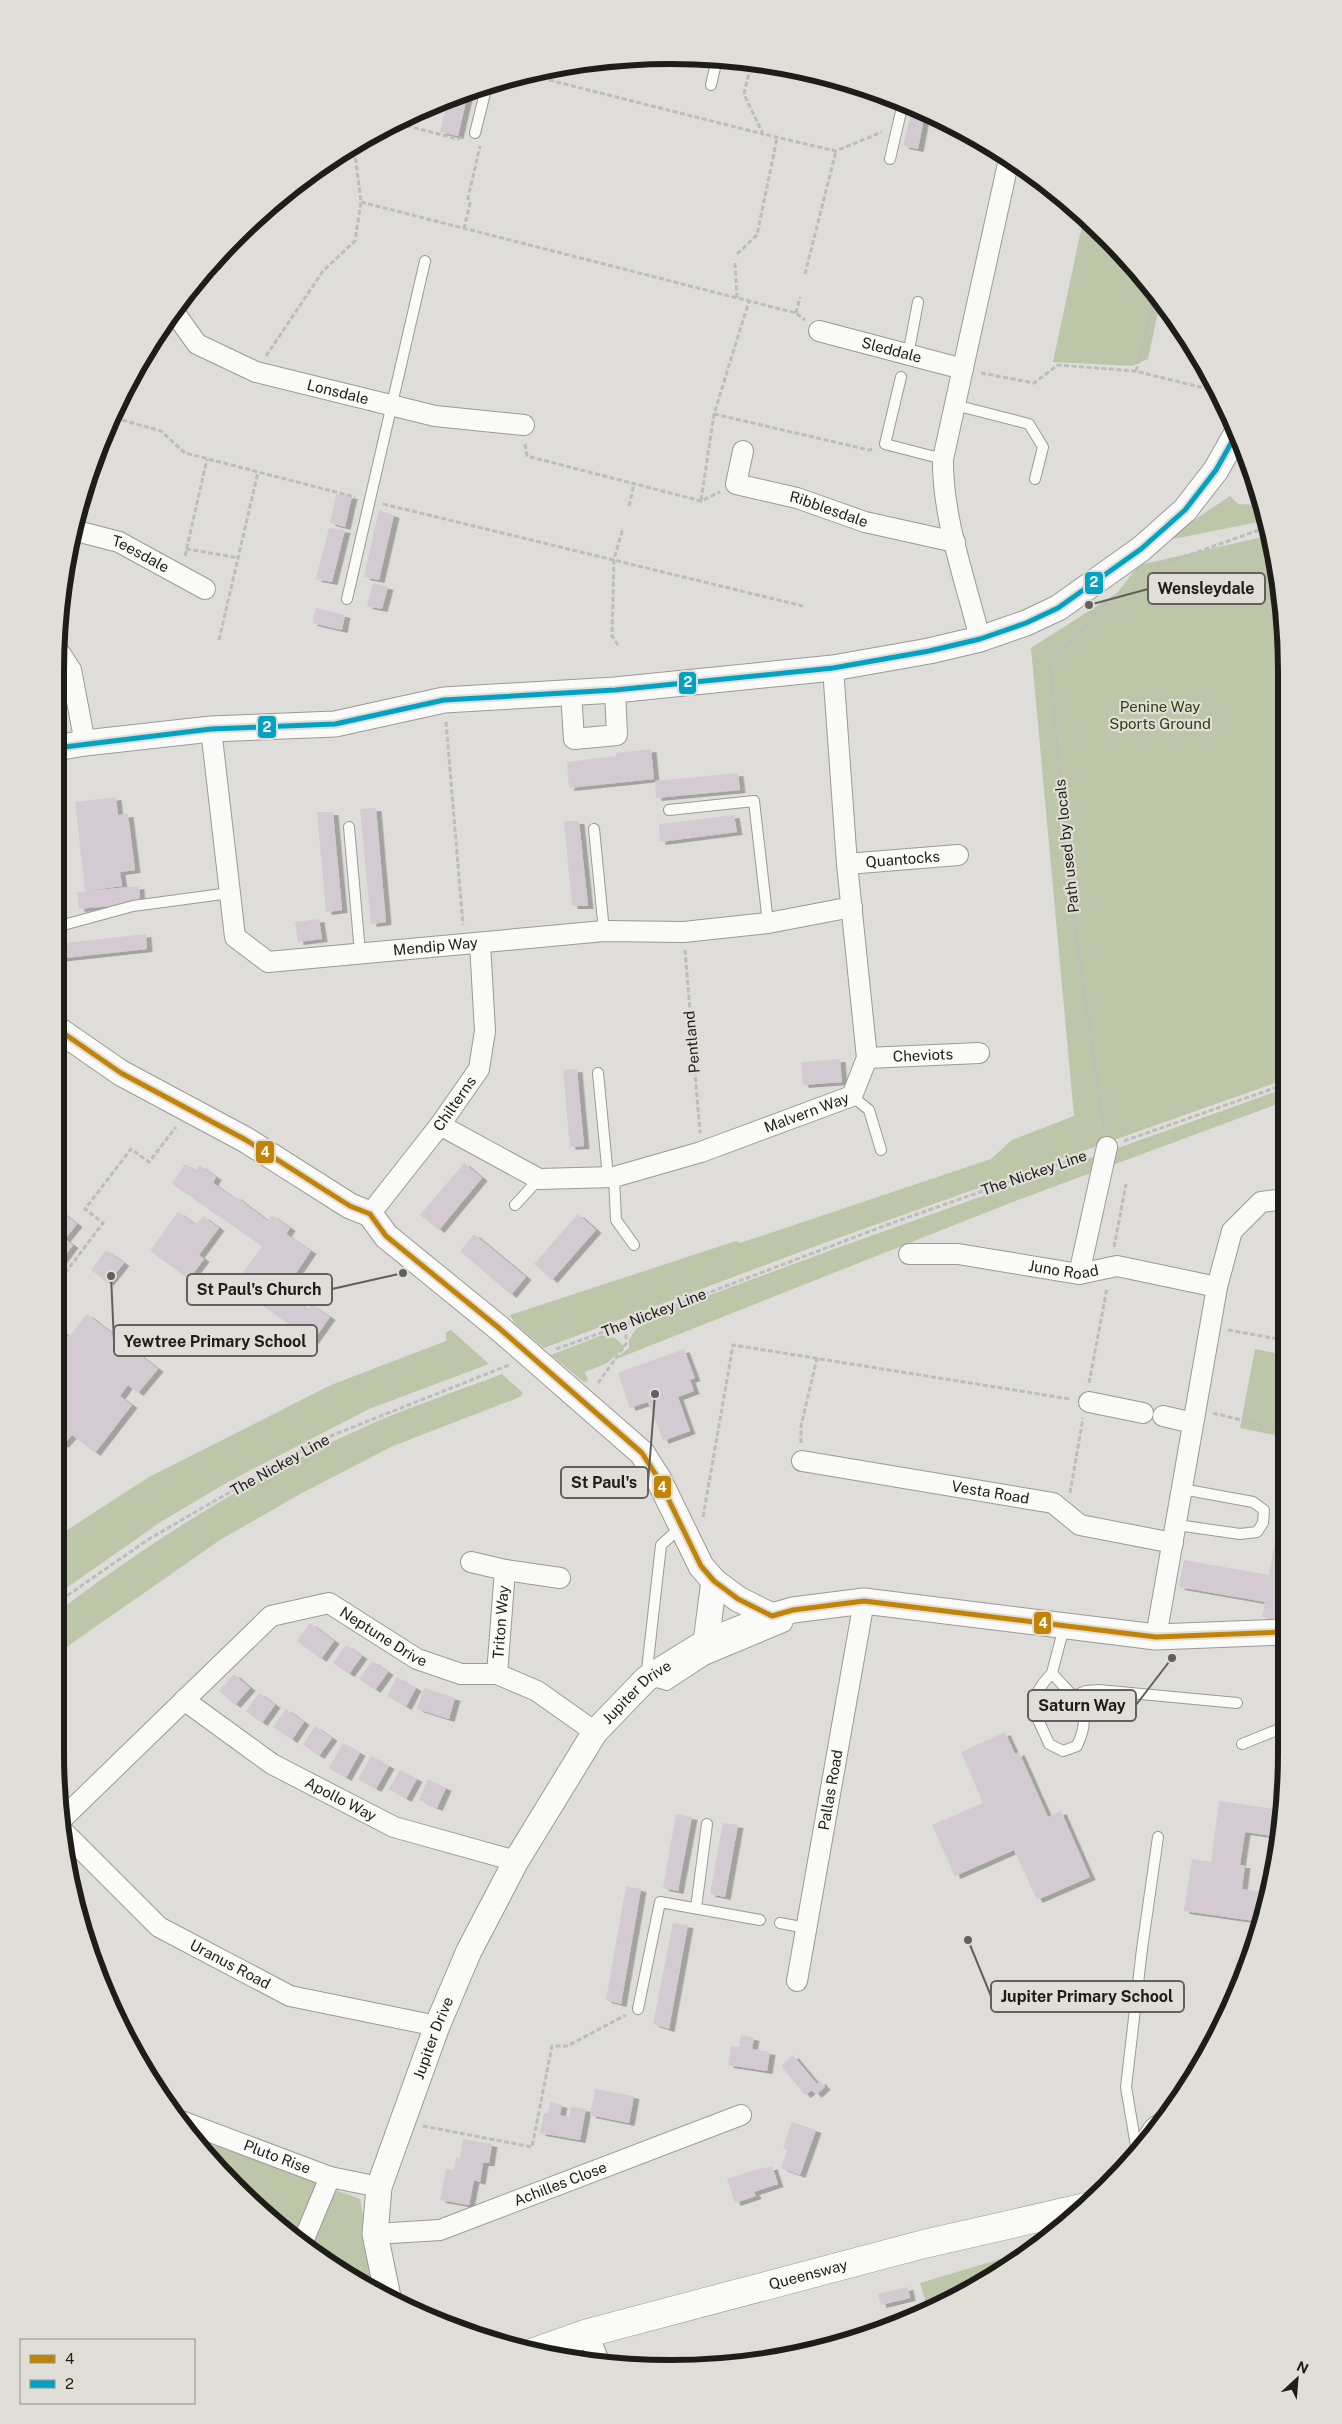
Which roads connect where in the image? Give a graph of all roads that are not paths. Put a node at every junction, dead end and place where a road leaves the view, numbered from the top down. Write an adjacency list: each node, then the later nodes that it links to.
1 (716, 65): 2 (lane)
2 (711, 85)
3 (485, 93): 5 (lane)
4 (901, 109): 6 (lane)
5 (475, 133)
6 (890, 159)
7 (1008, 166): 13 (street)
8 (425, 261): 16 (lane)
9 (918, 302): 12 (lane)
10 (178, 317): 16 (street, Lonsdale)
11 (819, 330): 12 (street, Sleddale)
12 (908, 354): 13 (street, Sleddale)
13 (963, 370): 15 (street)
14 (901, 377): 20 (lane)
15 (955, 405): 20 (street); 21 (lane)
16 (392, 407): 17 (street, Lonsdale); 25 (lane)
17 (524, 426)
18 (1233, 441): 26 (street)
19 (742, 451): 23 (street, Ribblesdale)
20 (943, 458): 23 (street)
21 (1035, 479)
22 (80, 532): 24 (street, Teesdale)
23 (955, 542): 26 (street)
24 (205, 589)
25 (346, 599)
26 (980, 638): 28 (street)
27 (64, 660): 32 (street)
28 (832, 668): 29 (street); 38 (street, Malvern Way)
29 (615, 690): 30 (street); 30 (street)
30 (571, 694): 31 (street)
31 (211, 729): 32 (street); 39 (street, Mendip Way)
32 (85, 743): 33 (street)
33 (64, 747)
34 (669, 810): 41 (lane)
35 (349, 827): 45 (lane)
36 (594, 829): 43 (lane)
37 (958, 855): 38 (street, Quantocks)
38 (847, 864): 40 (street, Malvern Way)
39 (230, 893): 42 (lane); 45 (street, Mendip Way)
40 (852, 907): 41 (street, Mendip Way); 48 (street, Malvern Way)
41 (768, 923): 43 (street, Mendip Way)
42 (64, 925)
43 (604, 931): 44 (street, Mendip Way)
44 (473, 945): 45 (street, Mendip Way); 51 (street, Chilterns)
45 (360, 954)
46 (64, 1034): 58 (street)
47 (980, 1053): 48 (street, Cheviots)
48 (867, 1058): 50 (street, Malvern Way)
49 (598, 1073): 54 (lane)
50 (852, 1096): 53 (lane); 54 (street, Malvern Way)
51 (440, 1125): 55 (street); 58 (street, Chilterns)
52 (1107, 1147): 61 (street)
53 (881, 1150)
54 (611, 1177): 55 (street, Malvern Way); 59 (lane)
55 (539, 1179): 57 (lane)
56 (1278, 1199): 62 (street)
57 (515, 1205)
58 (370, 1214): 69 (street, bridge)
59 (634, 1245)
60 (908, 1254): 61 (street, Juno Road)
61 (1080, 1274): 62 (street, Juno Road)
62 (1217, 1287): 66 (street)
63 (1087, 1402): 64 (street)
64 (1143, 1413)
65 (1163, 1416): 66 (street)
66 (1194, 1416): 68 (street)
67 (802, 1461): 70 (street, Vesta Road)
68 (1182, 1489): 70 (street); 70 (lane)
69 (683, 1526): 74 (street); 83 (lane)
70 (1175, 1534): 79 (street)
71 (471, 1562): 72 (street, Triton Way)
72 (505, 1570): 73 (street, Triton Way); 81 (street, Triton Way)
73 (560, 1578)
74 (714, 1580): 76 (street); 80 (street)
75 (864, 1601): 76 (street, Jupiter Drive); 77 (street, Jupiter Drive); 98 (street, Pallas Road)
76 (782, 1613): 80 (street, Jupiter Drive); 83 (lane)
77 (1064, 1627): 79 (street, Jupiter Drive); 82 (lane)
78 (1278, 1632): 79 (street, Jupiter Drive)
79 (1156, 1637)
80 (706, 1642): 83 (street, Jupiter Drive)
81 (497, 1674): 85 (street, Neptune Drive); 87 (street, Neptune Drive)
82 (1052, 1674): 84 (lane); 84 (lane)
83 (646, 1679): 87 (street, Jupiter Drive)
84 (1073, 1696): 86 (lane)
85 (184, 1700): 90 (street, Neptune Drive); 94 (street, Apollo Way)
86 (1237, 1703)
87 (595, 1732): 94 (street, Jupiter Drive)
88 (1278, 1732): 89 (lane)
89 (1242, 1744)
90 (67, 1815)
91 (708, 1824): 95 (lane)
92 (1158, 1837): 104 (lane)
93 (70, 1838): 101 (street, Uranus Road)
94 (516, 1861): 101 (street, Jupiter Drive)
95 (696, 1908): 96 (lane); 100 (lane)
96 (760, 1920)
97 (780, 1923): 98 (lane)
98 (806, 1928): 99 (street, Pallas Road)
99 (797, 1981)
100 (638, 2009)
101 (436, 2026): 106 (street, Jupiter Drive)
102 (741, 2115): 108 (street, Achilles Close)
103 (189, 2123): 105 (street, Pluto Rise)
104 (1136, 2143)
105 (330, 2176): 106 (street, Pluto Rise); 109 (street)
106 (379, 2187): 108 (street, Jupiter Drive)
107 (1070, 2211): 111 (main road, Queensway)
108 (375, 2234): 110 (street, Jupiter Drive)
109 (305, 2238)
110 (386, 2290)
111 (588, 2333): 112 (main road, Queensway); 113 (street)
112 (547, 2348)
113 (596, 2355)

